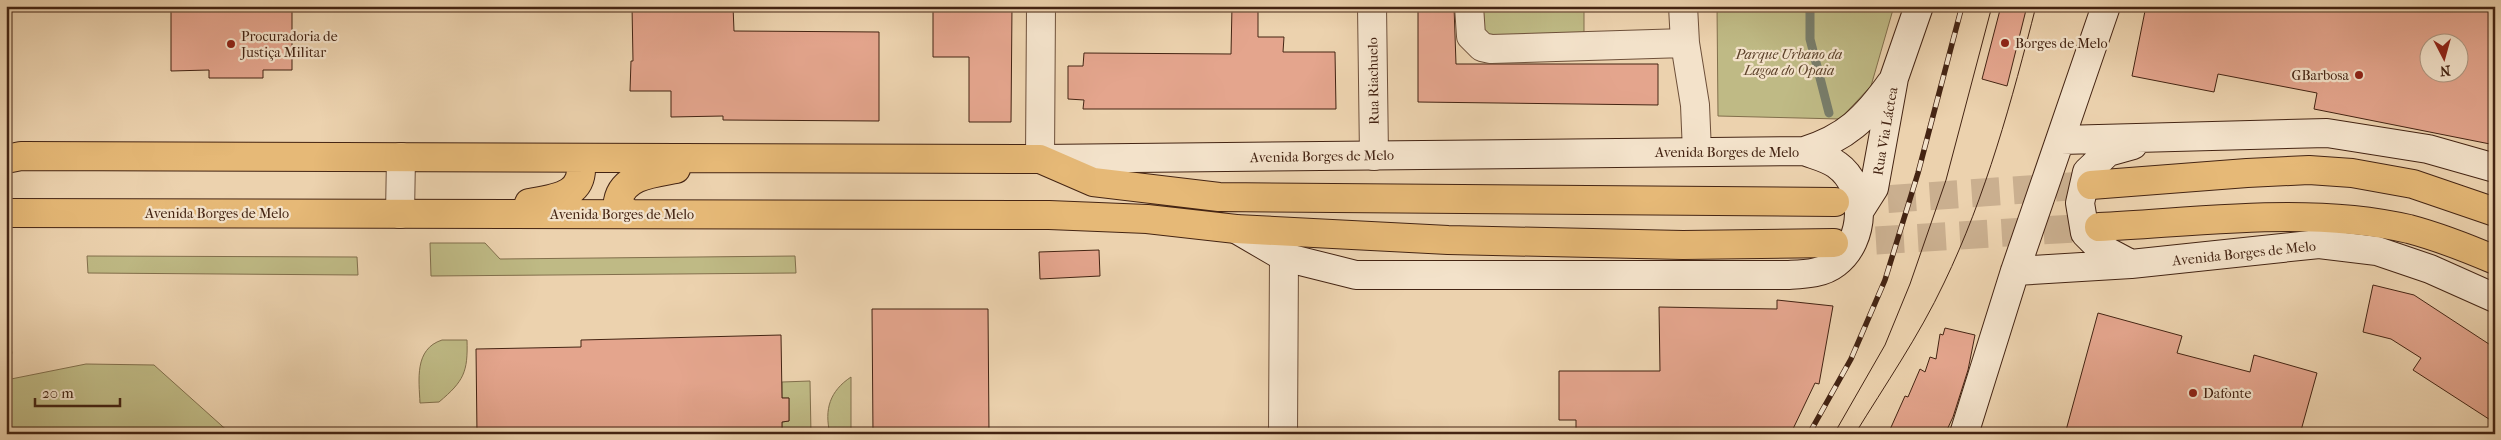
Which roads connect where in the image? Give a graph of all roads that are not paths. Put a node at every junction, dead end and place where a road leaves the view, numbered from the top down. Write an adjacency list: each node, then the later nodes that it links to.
1 (1041, 6): 18 (street)
2 (1372, 6): 14 (street, Rua Riachuelo)
3 (1469, 6): 7 (street)
4 (1683, 6): 7 (street)
5 (1919, 6): 8 (street, Rua Via Láctea)
6 (2106, 6): 10 (street)
7 (1685, 43): 12 (street)
8 (1894, 78): 11 (street, Rua Via Láctea); 21 (street, Rua Via Láctea)
9 (2158, 139): 10 (street); 19 (street); 32 (street)
10 (2060, 140): 33 (street)
11 (1804, 151): 12 (street, Avenida Borges de Melo); 21 (street, Avenida Borges de Melo)
12 (1697, 152): 14 (street, Avenida Borges de Melo)
13 (11, 155): 15 (main road, Avenida Borges de Melo)
14 (1374, 156): 18 (street, Avenida Borges de Melo)
15 (401, 157): 16 (main road, Avenida Borges de Melo); 24 (street)
16 (580, 158): 17 (main road, Avenida Borges de Melo); 25 (main road)
17 (729, 158): 18 (main road, Avenida Borges de Melo); 26 (main road)
18 (1040, 159): 21 (main road, Avenida Borges de Melo)
19 (2495, 168)
20 (2091, 185): 22 (main road)
21 (1861, 196): 30 (street, Avenida Borges de Melo)
22 (2495, 212)
23 (6, 213): 24 (main road, Avenida Borges de Melo)
24 (400, 214): 25 (main road, Avenida Borges de Melo)
25 (466, 214): 26 (main road, Avenida Borges de Melo)
26 (630, 214): 28 (main road, Avenida Borges de Melo)
27 (2099, 227): 31 (main road, Avenida Borges de Melo)
28 (1236, 229): 29 (main road, Avenida Borges de Melo); 30 (street, Avenida Borges de Melo)
29 (1834, 243)
30 (1284, 257): 35 (street)
31 (2495, 260)
32 (2131, 264): 33 (street, Avenida Borges de Melo); 34 (street, Avenida Borges de Melo)
33 (2015, 271): 36 (street)
34 (2495, 298)
35 (1283, 434)
36 (1964, 434)

